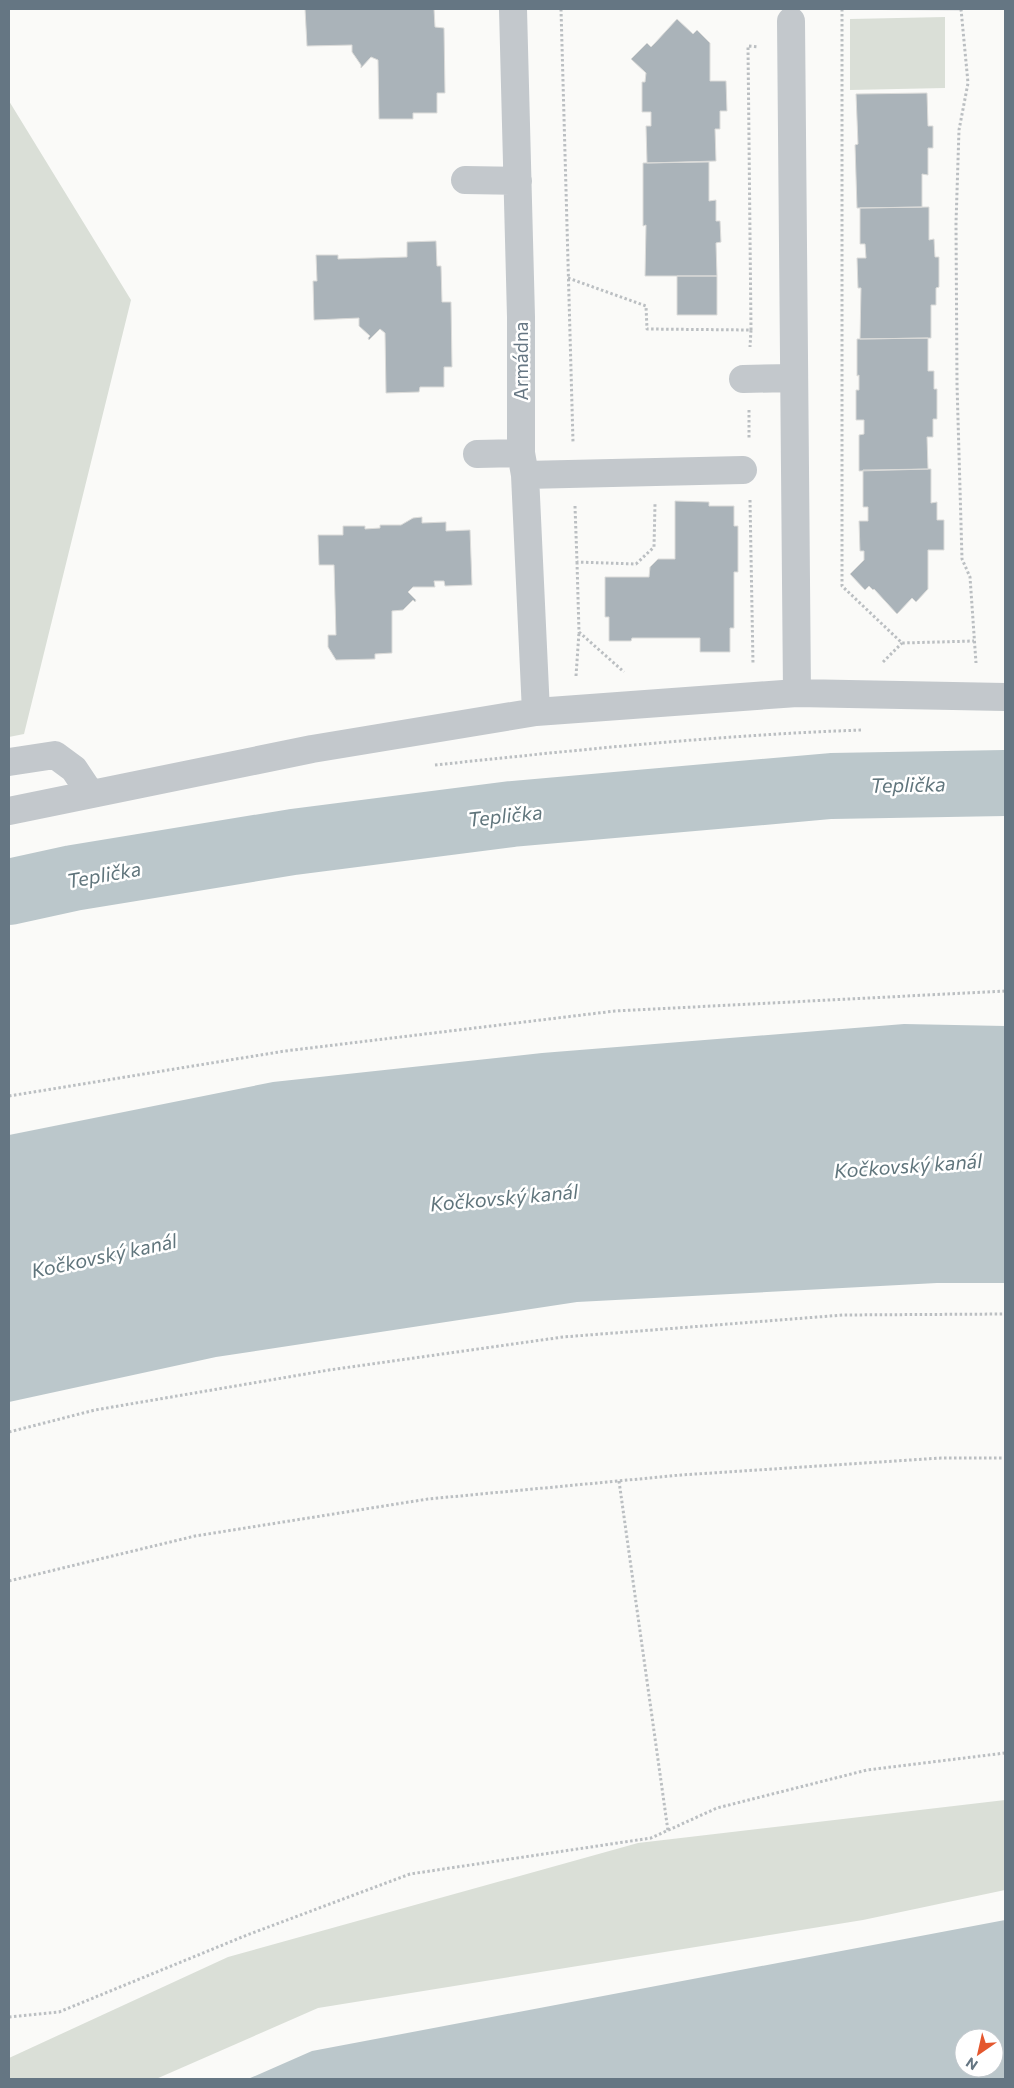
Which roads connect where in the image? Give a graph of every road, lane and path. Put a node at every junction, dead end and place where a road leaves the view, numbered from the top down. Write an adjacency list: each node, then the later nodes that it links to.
1 (513, 9): 8 (street, Armádna)
2 (561, 9): 9 (path)
3 (842, 9): 23 (path)
4 (961, 9): 23 (path)
5 (791, 22): 6 (street)
6 (790, 48): 10 (path); 11 (street)
7 (465, 180): 8 (street)
8 (518, 181): 15 (street, Armádna)
9 (568, 278): 10 (path); 17 (path)
10 (751, 330): 12 (path)
11 (794, 378): 12 (street); 26 (street)
12 (746, 379): 13 (path)
13 (749, 442)
14 (477, 454): 15 (street)
15 (523, 464): 17 (street); 29 (street, Armádna)
16 (743, 470): 17 (street)
17 (574, 474): 20 (path)
18 (750, 497): 21 (path)
19 (655, 499): 20 (path)
20 (577, 562): 22 (path)
21 (752, 624)
22 (579, 632): 24 (path); 25 (path)
23 (974, 641): 27 (path)
24 (630, 678)
25 (576, 682)
26 (797, 693): 27 (street); 29 (street)
27 (978, 696): 28 (street)
28 (1005, 697)
29 (536, 712): 33 (street)
30 (868, 730): 32 (path)
31 (9, 762): 33 (street)
32 (429, 765)
33 (90, 793): 34 (street)
34 (9, 811)
35 (1005, 992): 36 (path)
36 (9, 1096)
37 (1005, 1314): 38 (path)
38 (9, 1432)
39 (1005, 1458): 40 (path)
40 (619, 1481): 41 (path); 43 (path)
41 (9, 1581)
42 (1005, 1752): 43 (path)
43 (668, 1831): 44 (path)
44 (9, 2017)

